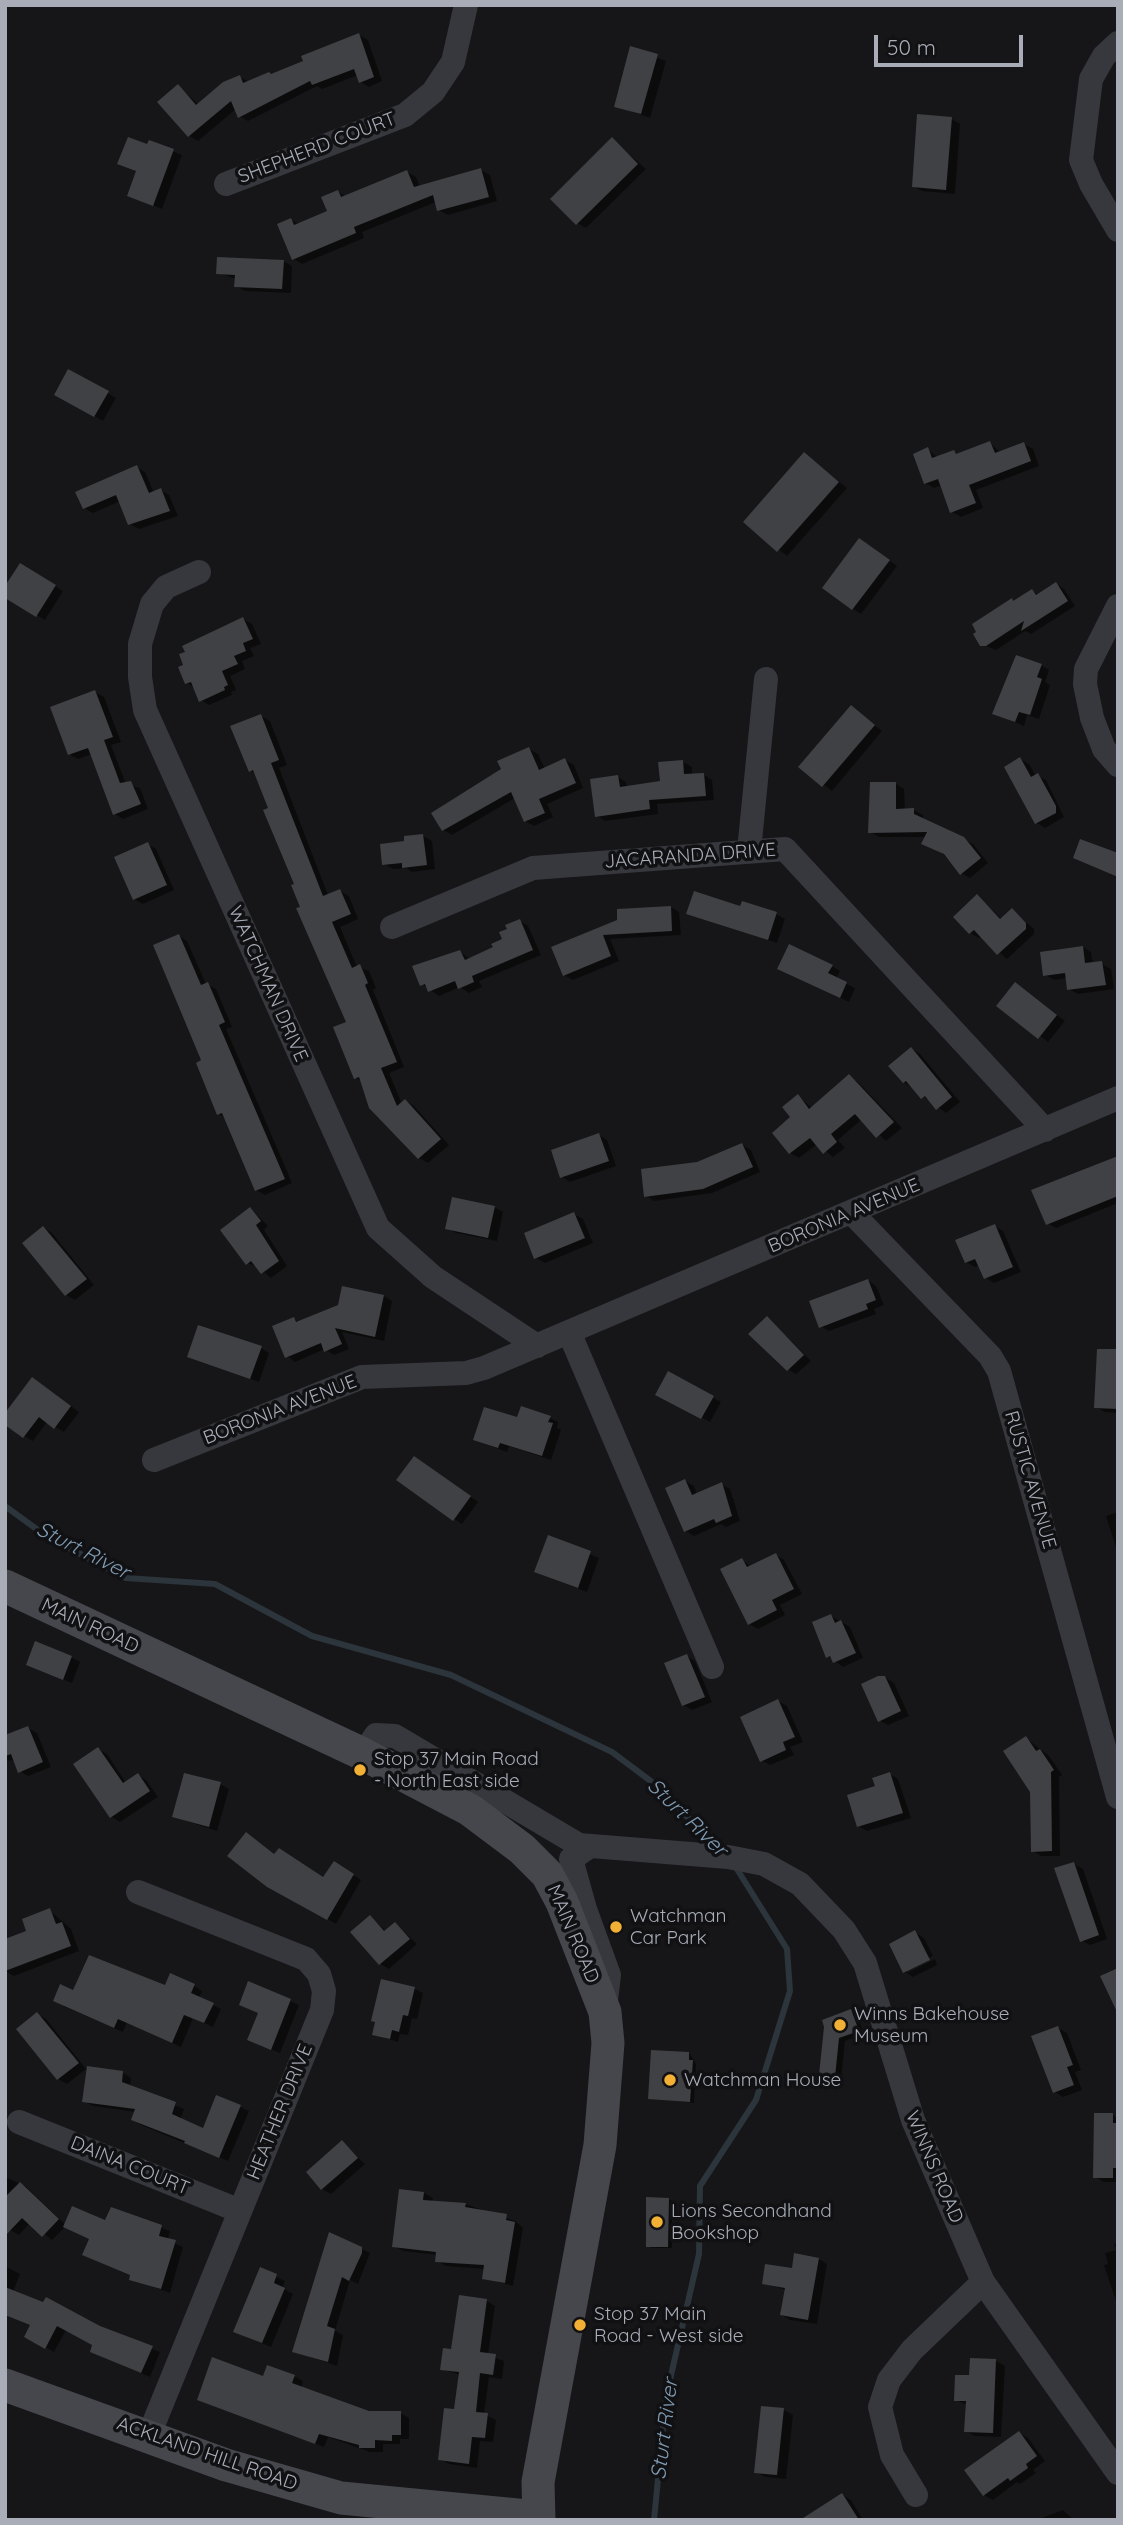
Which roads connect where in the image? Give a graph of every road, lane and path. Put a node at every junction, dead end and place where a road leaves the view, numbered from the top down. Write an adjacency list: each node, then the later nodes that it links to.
1 (466, 5): 3 (street, SHEPHERD COURT)
2 (1118, 43): 4 (street)
3 (226, 184)
4 (1118, 230)
5 (199, 572): 15 (street, WATCHMAN DRIVE)
6 (1118, 606): 8 (street)
7 (766, 679): 9 (street)
8 (1118, 765)
9 (749, 851): 10 (street, JACARANDA DRIVE); 12 (street, JACARANDA DRIVE)
10 (392, 927)
11 (1118, 1098): 12 (street, BORONIA AVENUE)
12 (1045, 1130): 13 (street, BORONIA AVENUE)
13 (852, 1213): 14 (street, BORONIA AVENUE); 20 (street, RUSTIC AVENUE)
14 (569, 1332): 15 (street, BORONIA AVENUE); 18 (street)
15 (537, 1346): 16 (street, BORONIA AVENUE)
16 (154, 1460)
17 (5, 1586): 19 (main road, MAIN ROAD)
18 (712, 1667)
19 (363, 1754): 21 (street); 23 (main road, MAIN ROAD)
20 (1118, 1797)
21 (590, 1846): 23 (street); 26 (street, WINNS ROAD)
22 (138, 1892): 25 (street, HEATHER DRIVE)
23 (605, 2012): 32 (main road, MAIN ROAD)
24 (19, 2122): 25 (street, DAINA COURT)
25 (240, 2211): 28 (street, HEATHER DRIVE)
26 (984, 2282): 29 (street, WINNS ROAD); 30 (street)
27 (5, 2385): 28 (main road, ACKLAND HILL ROAD)
28 (149, 2435): 31 (main road, ACKLAND HILL ROAD)
29 (1118, 2473)
30 (916, 2495)
31 (501, 2517): 32 (main road, ACKLAND HILL ROAD)
32 (539, 2518)

